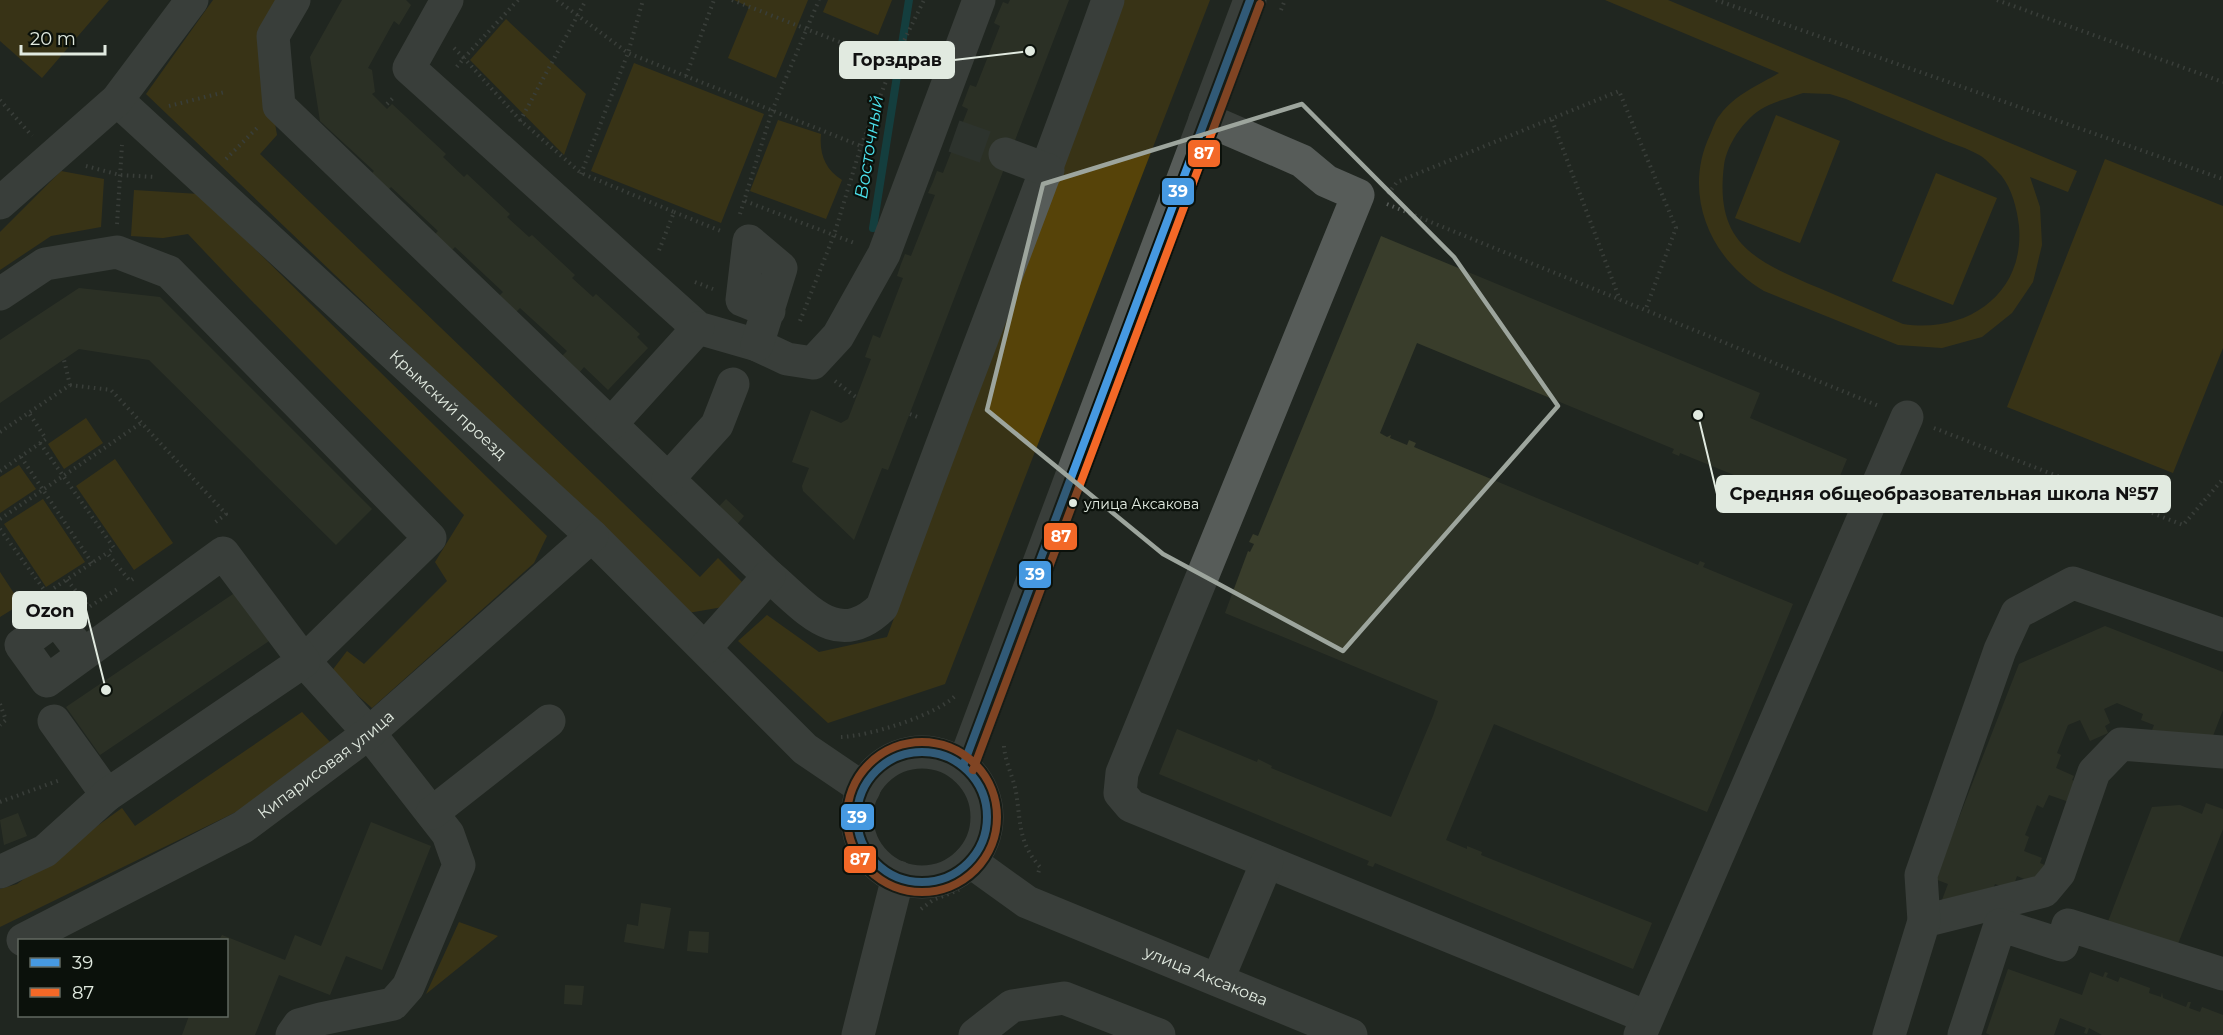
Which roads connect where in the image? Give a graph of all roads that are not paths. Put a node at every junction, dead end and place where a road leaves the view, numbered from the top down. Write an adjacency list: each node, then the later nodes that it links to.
1 (192, 0): 7 (street)
2 (294, 0): 18 (street)
3 (447, 0): 14 (street)
4 (979, 0): 15 (street)
5 (1108, 0): 10 (street)
6 (1250, 0): 8 (street)
7 (117, 100): 11 (street); 20 (street, Крымский проезд)
8 (1205, 119): 30 (street); 34 (street)
9 (1005, 154): 10 (street)
10 (1048, 170): 21 (street)
11 (0, 203)
12 (0, 294): 25 (street)
13 (755, 305): 15 (street)
14 (693, 323): 15 (street); 18 (street)
15 (758, 345)
16 (733, 384): 19 (street)
17 (1907, 417): 44 (street)
18 (611, 424): 19 (street)
19 (668, 479): 21 (street)
20 (592, 536): 23 (street, Крымский проезд); 28 (street, Кипарисовая улица)
21 (769, 576): 23 (street)
22 (2223, 635): 38 (street)
23 (705, 648): 32 (street, Крымский проезд)
24 (83, 654): 25 (street)
25 (304, 661): 28 (street); 31 (street)
26 (54, 721): 31 (street)
27 (549, 721): 33 (street)
28 (369, 733): 33 (street); 39 (street, Кипарисовая улица)
29 (2223, 752): 38 (street)
30 (963, 766): 32 (street); 36 (street)
31 (98, 782): 35 (street)
32 (851, 795): 37 (street)
33 (432, 813): 45 (street)
34 (1267, 862): 43 (street); 44 (street)
35 (0, 872)
36 (969, 875): 37 (street); 43 (street, улица Аксакова)
37 (884, 880): 46 (street)
38 (1924, 921): 50 (street)
39 (25, 939)
40 (18, 943): 41 (street, Кипарисовая улица)
41 (0, 952)
42 (2223, 974): 51 (street)
43 (1218, 979): 49 (street, улица Аксакова)
44 (1643, 1026)
45 (292, 1035)
46 (858, 1035)
47 (975, 1035): 48 (street)
48 (1159, 1035)
49 (1351, 1035)
50 (1888, 1035)
51 (1964, 1035)

